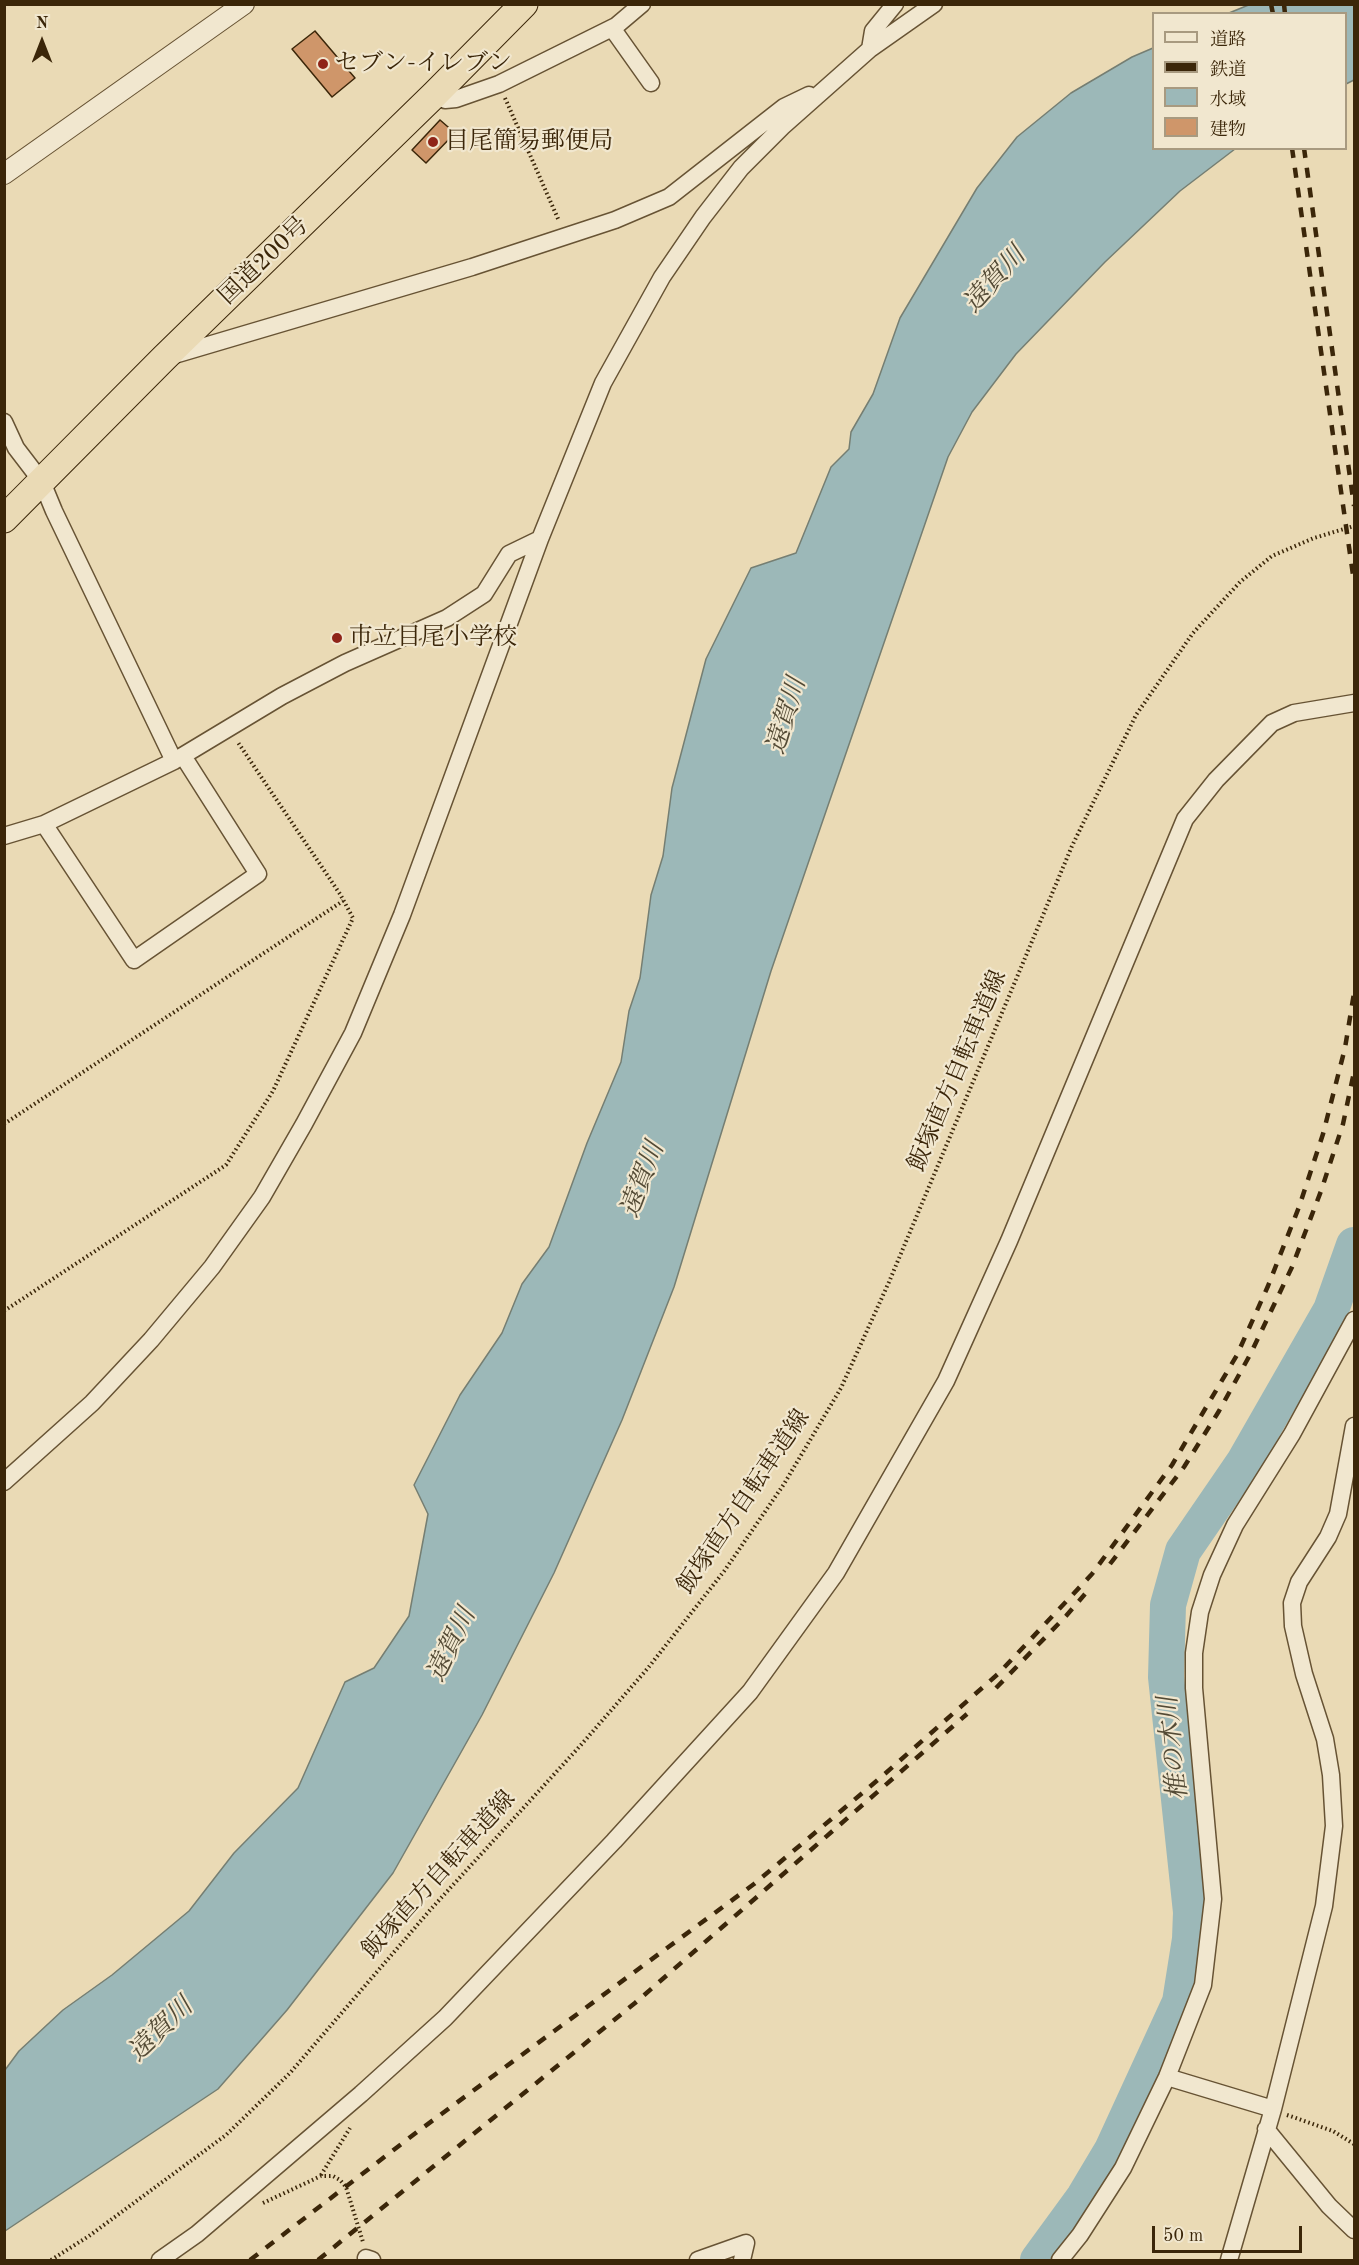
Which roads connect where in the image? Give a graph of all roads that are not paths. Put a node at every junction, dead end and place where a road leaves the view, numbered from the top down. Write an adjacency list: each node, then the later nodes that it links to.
1 (244, 4): 11 (street)
2 (524, 4): 10 (highway, 国道200号)
3 (642, 4): 6 (street)
4 (895, 4): 7 (street)
5 (934, 4): 7 (street)
6 (612, 28): 8 (street); 10 (street)
7 (870, 49): 9 (street)
8 (651, 83)
9 (826, 87): 12 (street); 16 (street)
10 (435, 94): 12 (highway, 国道200号)
11 (4, 174)
12 (164, 358): 14 (highway, 国道200号)
13 (4, 422): 14 (street)
14 (42, 482): 15 (highway, 国道200号); 18 (street)
15 (4, 519)
16 (540, 539): 18 (street); 23 (street)
17 (1354, 703): 28 (street)
18 (178, 759): 19 (street); 19 (street)
19 (44, 825): 20 (street)
20 (4, 836)
21 (1354, 1320): 24 (street)
22 (1354, 1426): 25 (street)
23 (4, 1482)
24 (1167, 2077): 25 (street); 31 (street)
25 (1273, 2109): 26 (street)
26 (1266, 2129): 27 (street); 32 (street)
27 (1354, 2230)
28 (160, 2260)
29 (698, 2260): 30 (street)
30 (742, 2260)
31 (1060, 2260)
32 (1229, 2260)

